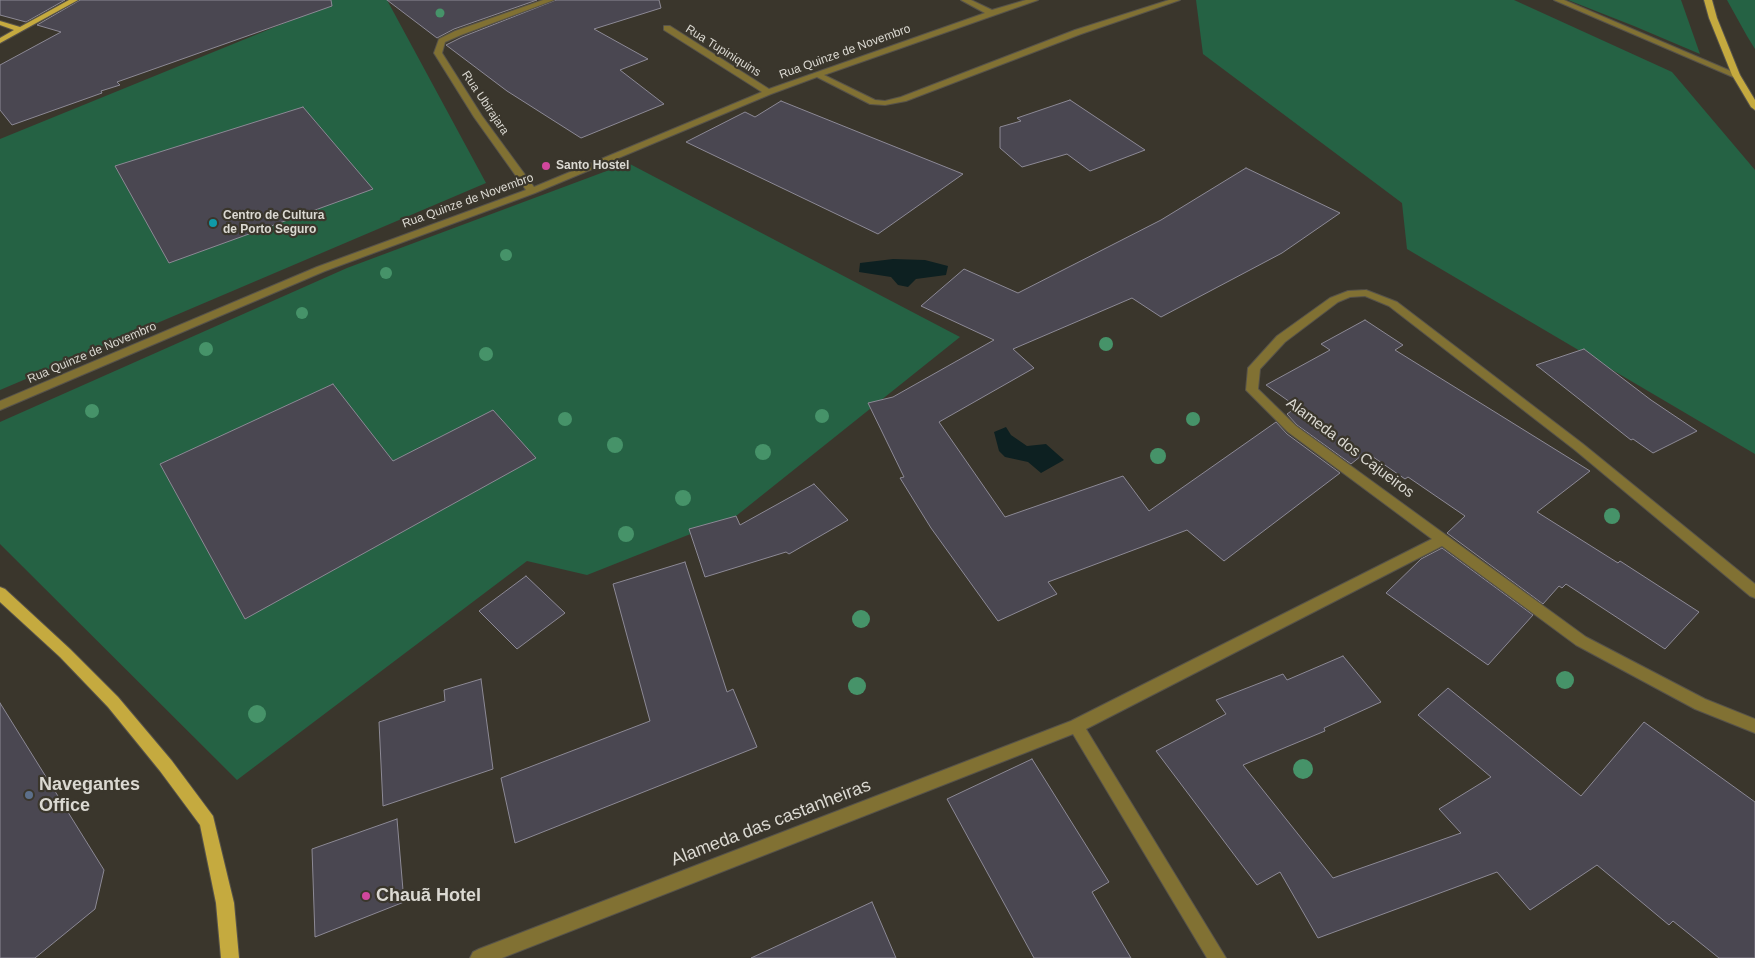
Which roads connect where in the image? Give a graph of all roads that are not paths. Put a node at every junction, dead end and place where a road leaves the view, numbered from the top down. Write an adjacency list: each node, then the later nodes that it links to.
1 (74, 0): 11 (main road)
2 (550, 0): 17 (street, Rua Ubirajara)
3 (965, 0): 8 (street)
4 (1034, 0): 8 (street, Rua Quinze de Novembro)
5 (1176, 0): 13 (street)
6 (1558, 0): 14 (street)
7 (1708, 0): 14 (main road)
8 (991, 13): 13 (street, Rua Quinze de Novembro)
9 (0, 24): 11 (main road)
10 (667, 28): 15 (street, Rua Tupiniquins)
11 (19, 29): 12 (main road)
12 (0, 41)
13 (816, 74): 15 (street, Rua Quinze de Novembro)
14 (1736, 75): 16 (main road)
15 (768, 92): 17 (street, Rua Quinze de Novembro)
16 (1755, 107)
17 (532, 191): 18 (street, Rua Quinze de Novembro)
18 (0, 406)
19 (1443, 539): 20 (street, Alameda dos Cajueiros); 22 (street, Alameda das castanheiras); 23 (street, Alameda dos Cajueiros)
20 (1755, 592)
21 (0, 593): 24 (main road)
22 (1076, 726): 25 (street, Alameda das castanheiras); 26 (street)
23 (1755, 726)
24 (230, 958)
25 (479, 958)
26 (1217, 958)

